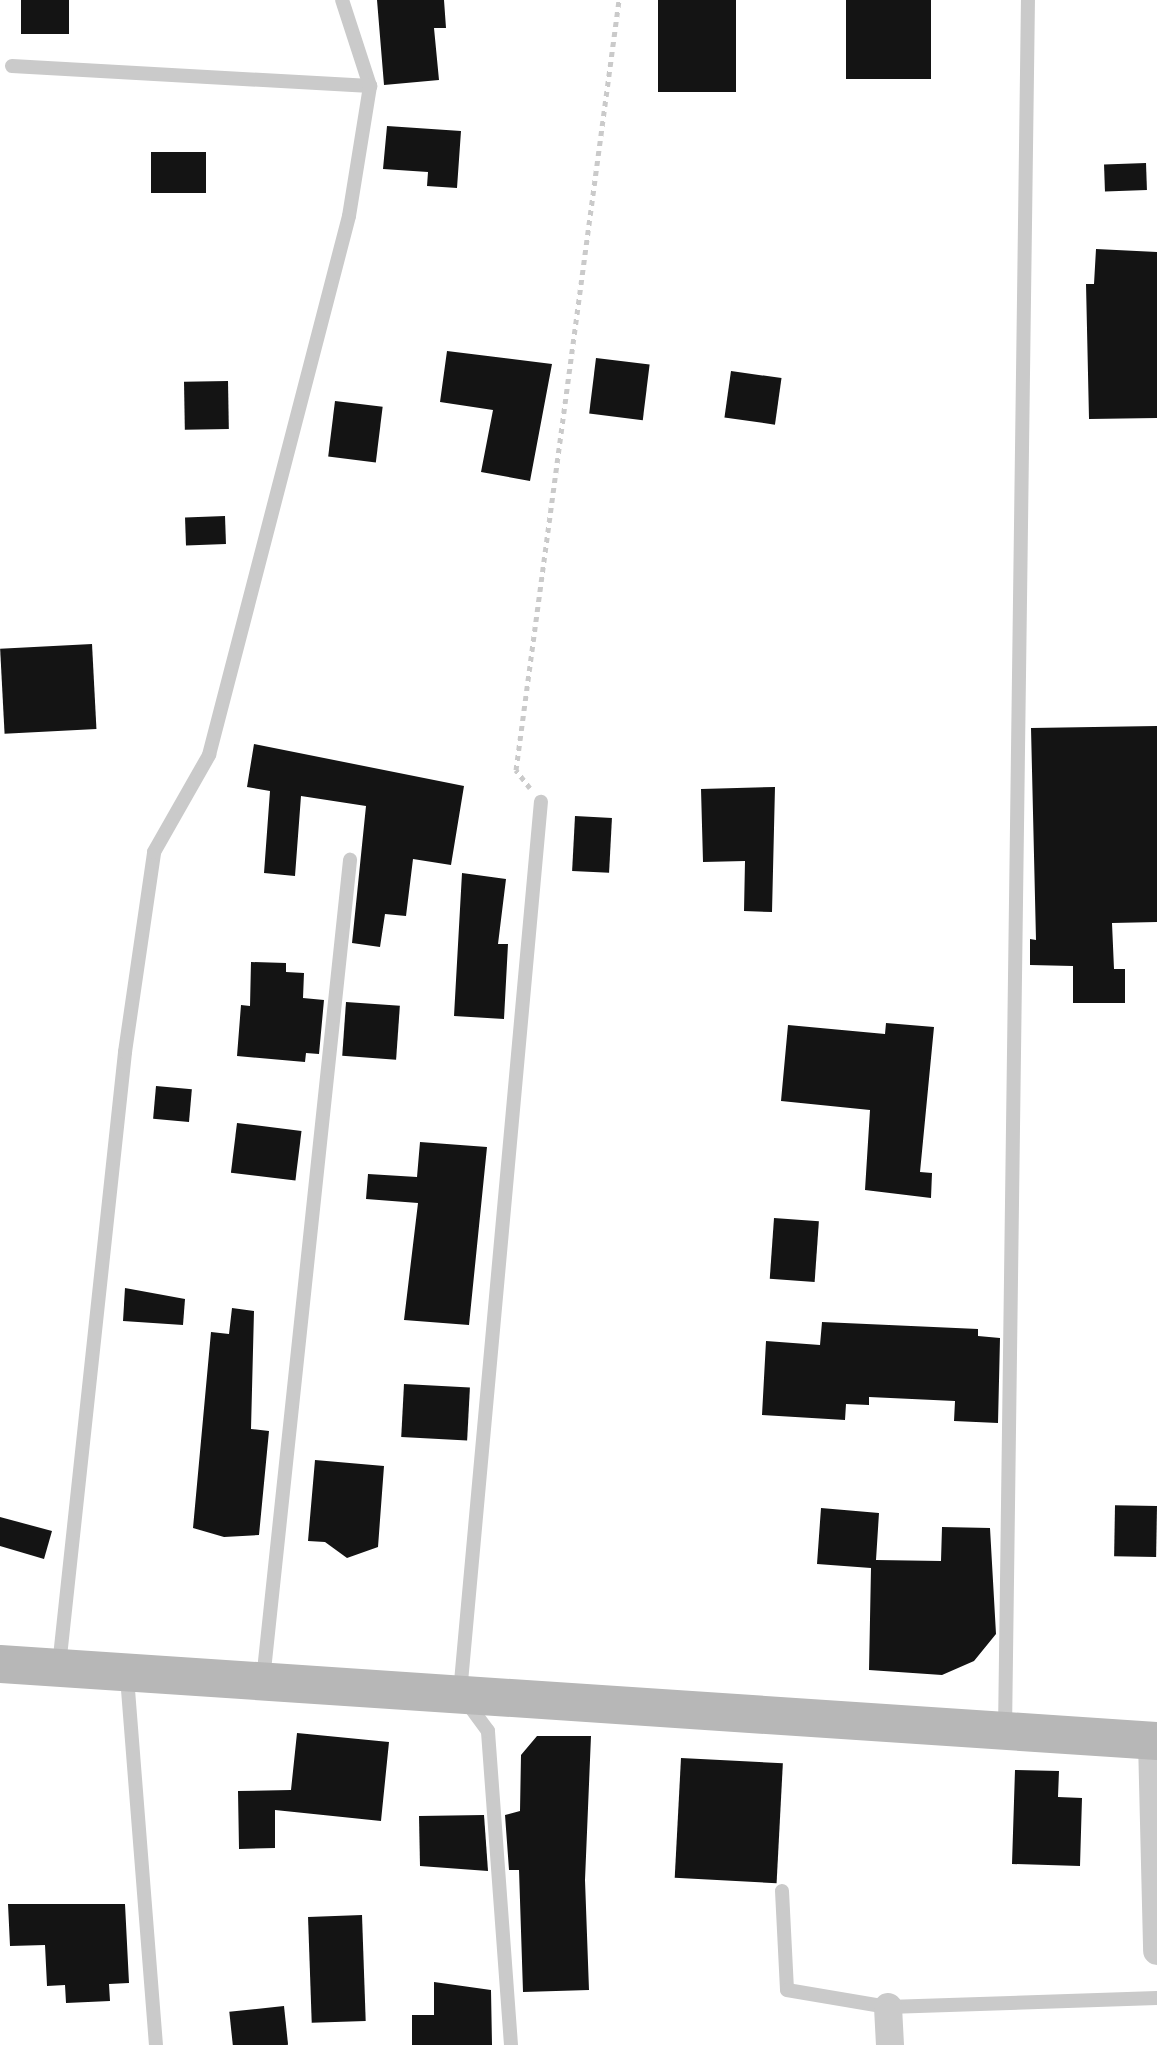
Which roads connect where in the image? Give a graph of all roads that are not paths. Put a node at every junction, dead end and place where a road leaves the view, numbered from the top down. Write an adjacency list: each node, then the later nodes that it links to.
1 (342, 0): 4 (lane)
2 (1028, 0): 12 (lane)
3 (12, 66): 4 (lane)
4 (370, 86): 8 (lane)
5 (541, 802): 11 (lane)
6 (350, 860): 10 (lane)
7 (0, 1664): 8 (street)
8 (58, 1667): 9 (street)
9 (127, 1672): 10 (street); 18 (lane)
10 (263, 1681): 11 (street)
11 (460, 1693): 12 (street); 19 (lane)
12 (1005, 1732): 13 (street)
13 (1154, 1741): 15 (street)
14 (782, 1891): 17 (lane)
15 (1157, 1951)
16 (1157, 1998): 17 (lane)
17 (888, 2007): 20 (street)
18 (156, 2045)
19 (512, 2045)
20 (890, 2045)

